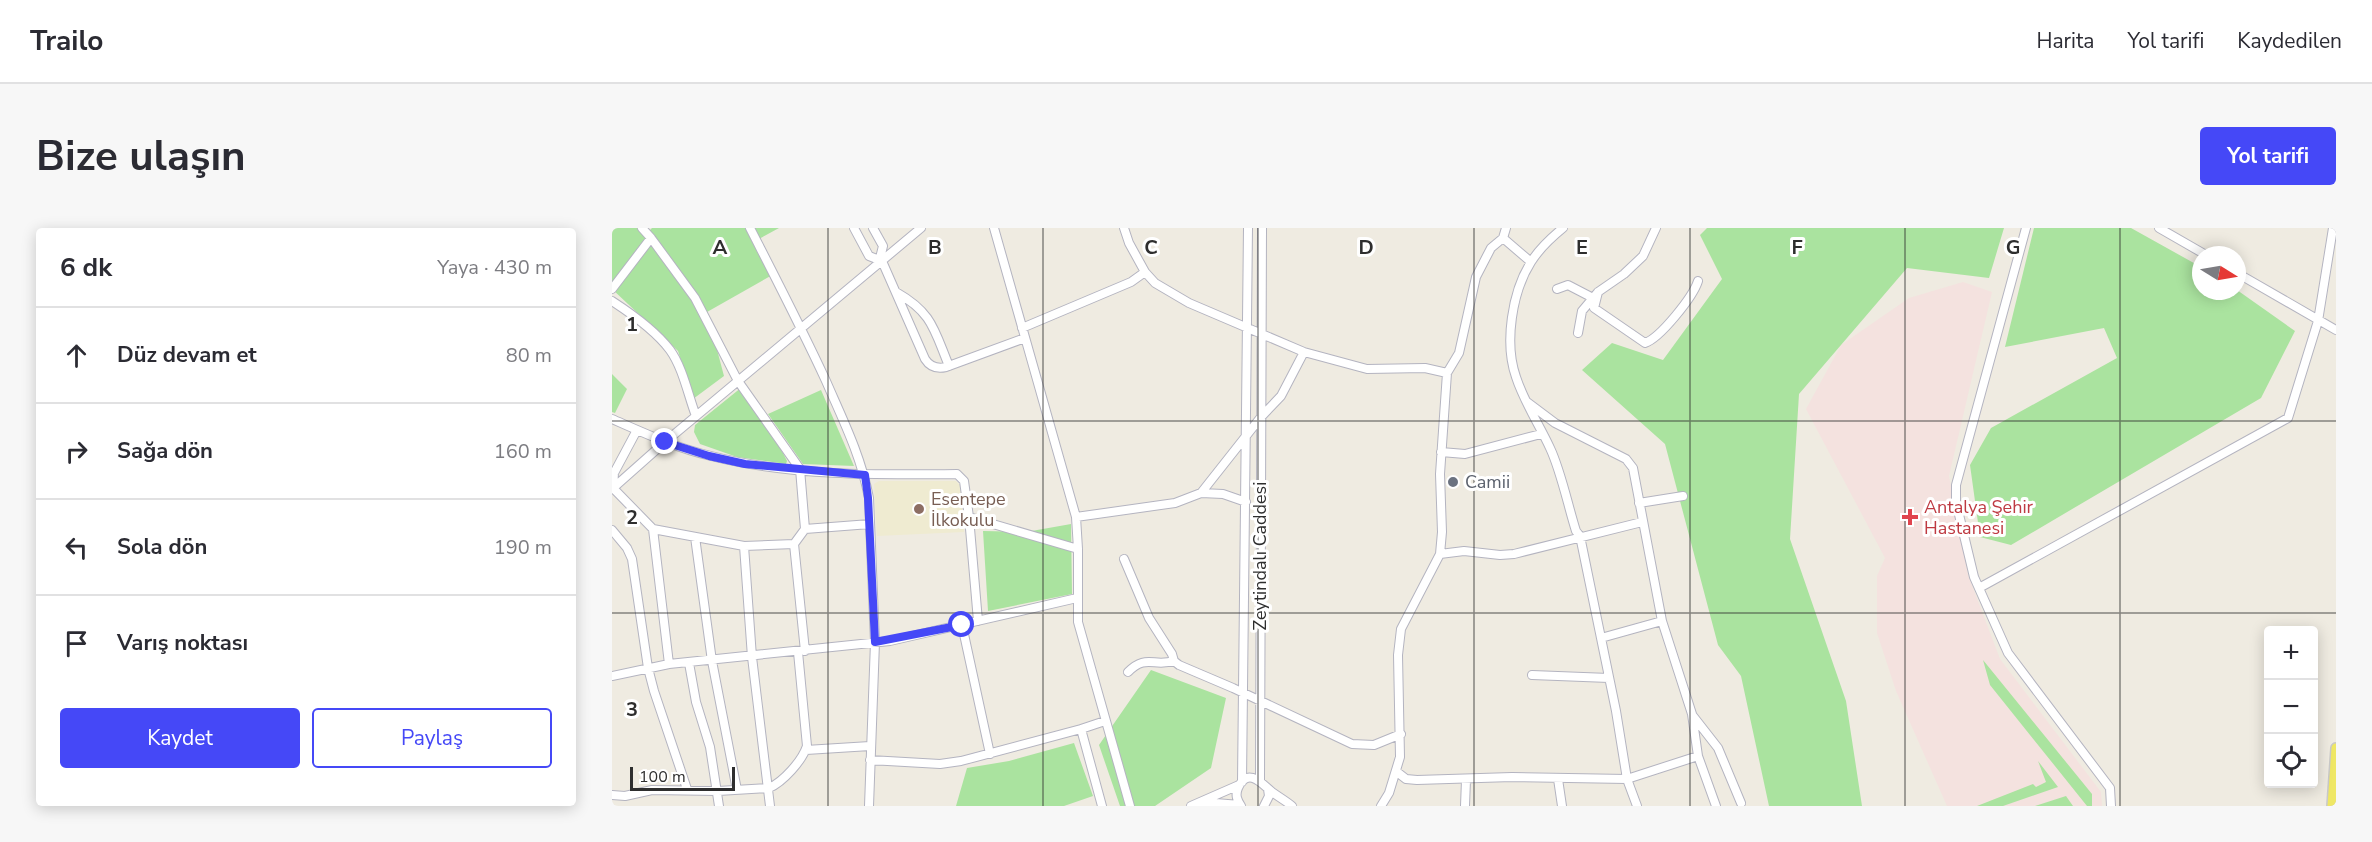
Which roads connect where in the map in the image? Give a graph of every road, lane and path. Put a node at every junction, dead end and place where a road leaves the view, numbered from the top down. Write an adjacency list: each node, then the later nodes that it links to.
1 (642, 228): 16 (street)
2 (750, 228): 31 (street)
3 (854, 228): 19 (street)
4 (873, 228): 19 (street)
5 (921, 228): 19 (street)
6 (994, 228): 32 (street)
7 (1124, 228): 21 (street)
8 (1248, 228): 30 (street)
9 (1262, 228): 34 (street, Zeytindalı Caddesi)
10 (1506, 228): 17 (street)
11 (1563, 228): 20 (street)
12 (1656, 228): 27 (street)
13 (2026, 228): 71 (street)
14 (2159, 228): 18 (street)
15 (2333, 228): 29 (street)
16 (651, 238): 24 (street); 40 (street)
17 (1503, 238): 20 (street); 39 (street)
18 (2192, 247)
19 (881, 260): 26 (street); 31 (street)
20 (1531, 262): 41 (street)
21 (1145, 272): 30 (street); 32 (street)
22 (2246, 278): 29 (street)
23 (1698, 281): 27 (street)
24 (612, 289)
25 (1557, 289): 27 (street)
26 (896, 292): 38 (street); 38 (street)
27 (1595, 295): 35 (street)
28 (612, 301): 42 (street)
29 (2318, 321): 33 (street); 71 (street)
30 (1248, 327): 34 (street); 47 (street)
31 (801, 328): 40 (street); 51 (street)
32 (1022, 328): 36 (street)
33 (2336, 330)
34 (1262, 332): 37 (street); 43 (street, Zeytindalı Caddesi)
35 (1578, 333)
36 (1025, 338): 38 (street); 58 (street)
37 (1304, 352): 39 (street); 43 (street)
38 (949, 366)
39 (1447, 373): 49 (street)
40 (738, 381): 42 (street); 50 (street)
41 (1526, 401): 46 (street); 56 (street)
42 (696, 416): 48 (street)
43 (1262, 417): 47 (street); 90 (street, Zeytindalı Caddesi)
44 (612, 419): 45 (street)
45 (637, 430): 48 (street); 52 (street)
46 (1541, 434): 49 (street); 65 (street)
47 (1246, 435): 53 (street); 55 (street)
48 (665, 442): 50 (street); 52 (street)
49 (1441, 452): 69 (street)
50 (800, 470): 51 (street); 62 (street)
51 (865, 475): 57 (street); 60 (street)
52 (613, 489): 61 (street)
53 (1201, 493): 55 (street); 58 (street)
54 (1683, 496): 56 (street)
55 (1246, 502): 89 (street)
56 (1639, 503): 59 (street)
57 (969, 517): 68 (street); 73 (street)
58 (1076, 517): 68 (street)
59 (1642, 522): 65 (street); 74 (street)
60 (870, 525): 62 (street); 77 (street)
61 (653, 529): 64 (street); 83 (street)
62 (805, 529): 66 (street)
63 (612, 530): 84 (street)
64 (695, 537): 67 (street); 80 (street)
65 (1580, 537): 69 (street); 76 (street)
66 (794, 544): 67 (street); 78 (street)
67 (744, 546): 79 (street)
68 (1078, 549): 72 (street)
69 (1440, 554): 94 (street)
70 (1124, 559): 81 (street)
71 (1979, 588): 130 (street)
72 (1077, 598): 73 (street); 92 (street)
73 (978, 621): 75 (street)
74 (1662, 621): 76 (street); 91 (street)
75 (962, 625): 77 (street); 98 (street)
76 (1601, 638): 88 (street)
77 (875, 642): 78 (street); 95 (street)
78 (802, 651): 79 (street); 97 (street)
79 (752, 657): 80 (street); 107 (street)
80 (712, 661): 82 (street); 110 (street)
81 (1174, 661): 85 (street); 89 (street)
82 (689, 663): 83 (street); 111 (street)
83 (669, 664): 84 (street)
84 (648, 668): 87 (street); 108 (street)
85 (1128, 672)
86 (1532, 675): 88 (street)
87 (612, 676)
88 (1609, 678): 102 (street)
89 (1243, 692): 90 (street); 106 (street)
90 (1259, 700): 94 (street); 104 (street, Zeytindalı Caddesi)
91 (1692, 714): 99 (street); 114 (street)
92 (1105, 721): 93 (street); 120 (street)
93 (1081, 729): 98 (street); 119 (street)
94 (1401, 734): 101 (street)
95 (870, 746): 97 (street); 100 (street)
96 (2336, 748): 131 (main road)
97 (806, 750): 107 (street)
98 (990, 754): 100 (street)
99 (1698, 756): 102 (street); 129 (street)
100 (870, 760): 118 (street)
101 (1397, 772): 105 (street); 125 (street)
102 (1627, 778): 103 (street); 128 (street)
103 (1558, 779): 105 (street); 127 (street)
104 (1260, 780): 106 (street); 109 (street)
105 (1466, 780): 126 (street)
106 (1240, 784): 113 (street); 122 (street)
107 (769, 788): 110 (street); 117 (street)
108 (687, 789): 111 (street); 112 (street)
109 (1268, 789): 123 (street); 124 (street)
110 (737, 790): 111 (street)
111 (718, 791): 116 (street)
112 (612, 795)
113 (1202, 802): 115 (street); 121 (street)
114 (1741, 803)
115 (1229, 805): 122 (street)
116 (719, 806)
117 (770, 806)
118 (869, 806)
119 (1102, 806)
120 (1130, 806)
121 (1191, 806)
122 (1240, 806)
123 (1264, 806)
124 (1292, 806)
125 (1380, 806)
126 (1465, 806)
127 (1562, 806)
128 (1638, 806)
129 (1716, 806)
130 (2111, 806)
131 (2332, 806)

